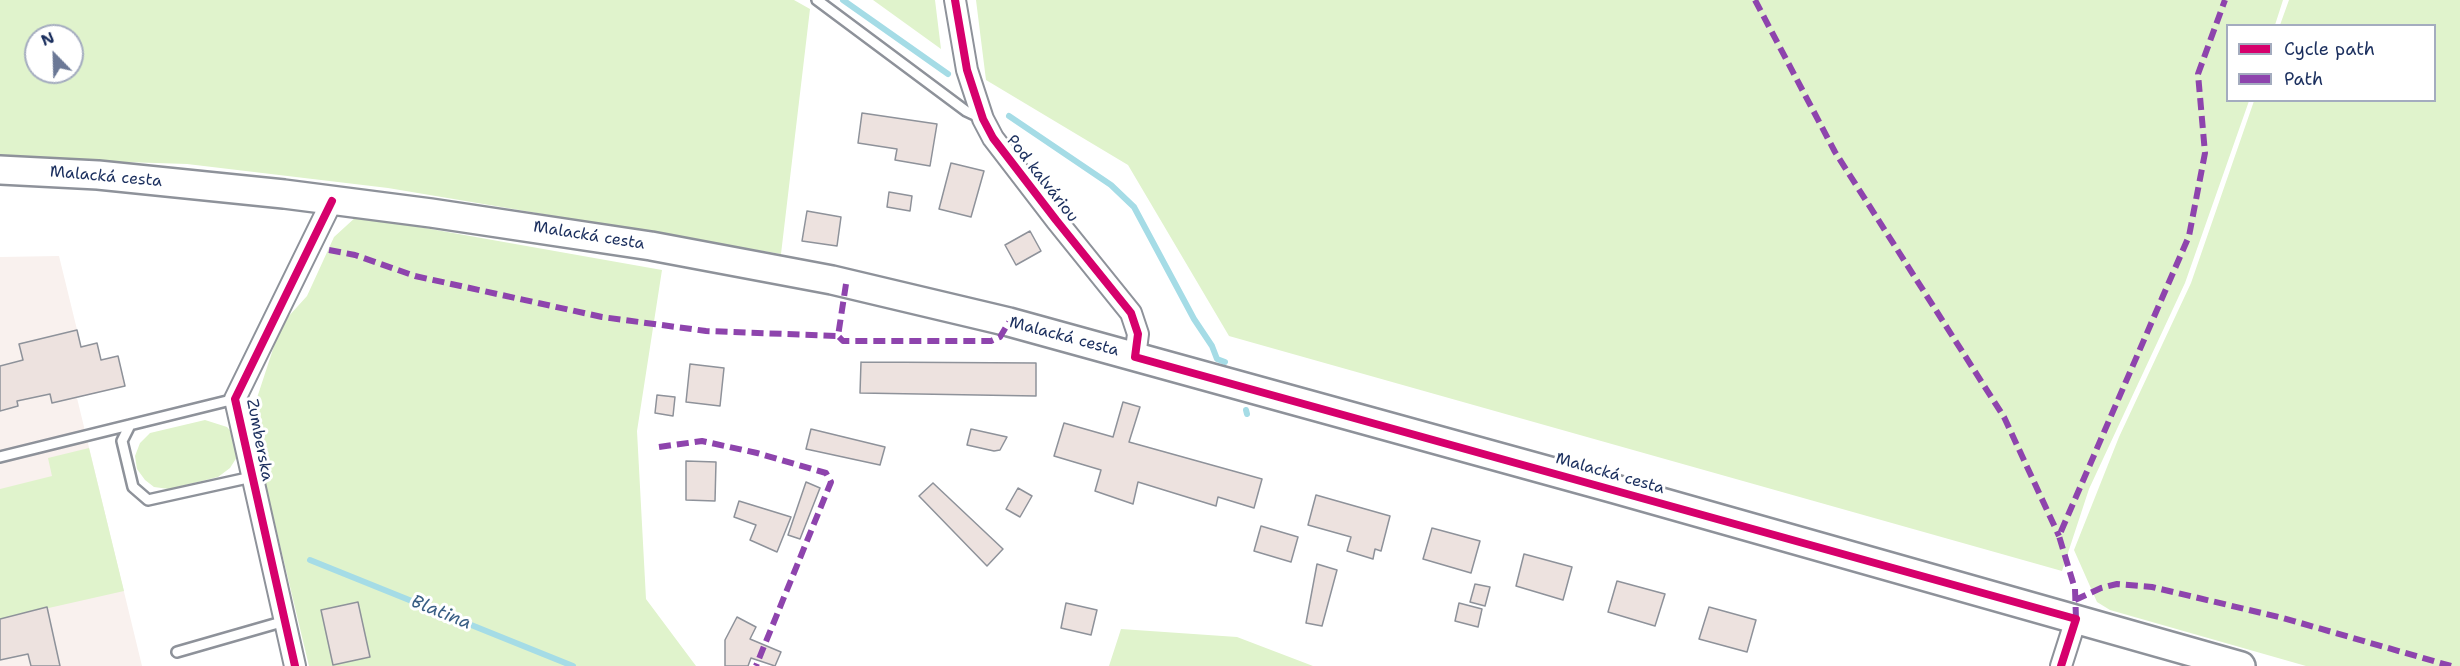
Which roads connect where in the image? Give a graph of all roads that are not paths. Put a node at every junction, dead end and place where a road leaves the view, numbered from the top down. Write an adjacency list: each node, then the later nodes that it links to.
1 (817, 0): 3 (lane)
2 (955, 0): 3 (street, Pod kalváriou)
3 (983, 119): 6 (street, Pod kalváriou)
4 (0, 170): 5 (main road, Malacká cesta)
5 (332, 201): 6 (main road, Malacká cesta); 7 (street, Zumberska)
6 (1135, 357): 11 (main road, Malacká cesta)
7 (235, 399): 8 (lane); 10 (street, Zumberska)
8 (130, 425): 9 (lane); 10 (lane)
9 (0, 458)
10 (252, 477): 12 (street, Zumberska)
11 (2076, 619): 15 (street); 16 (main road, Malacká cesta)
12 (285, 621): 13 (lane); 14 (street, Zumberska)
13 (177, 652)
14 (295, 666)
15 (2061, 666)
16 (2241, 666)

